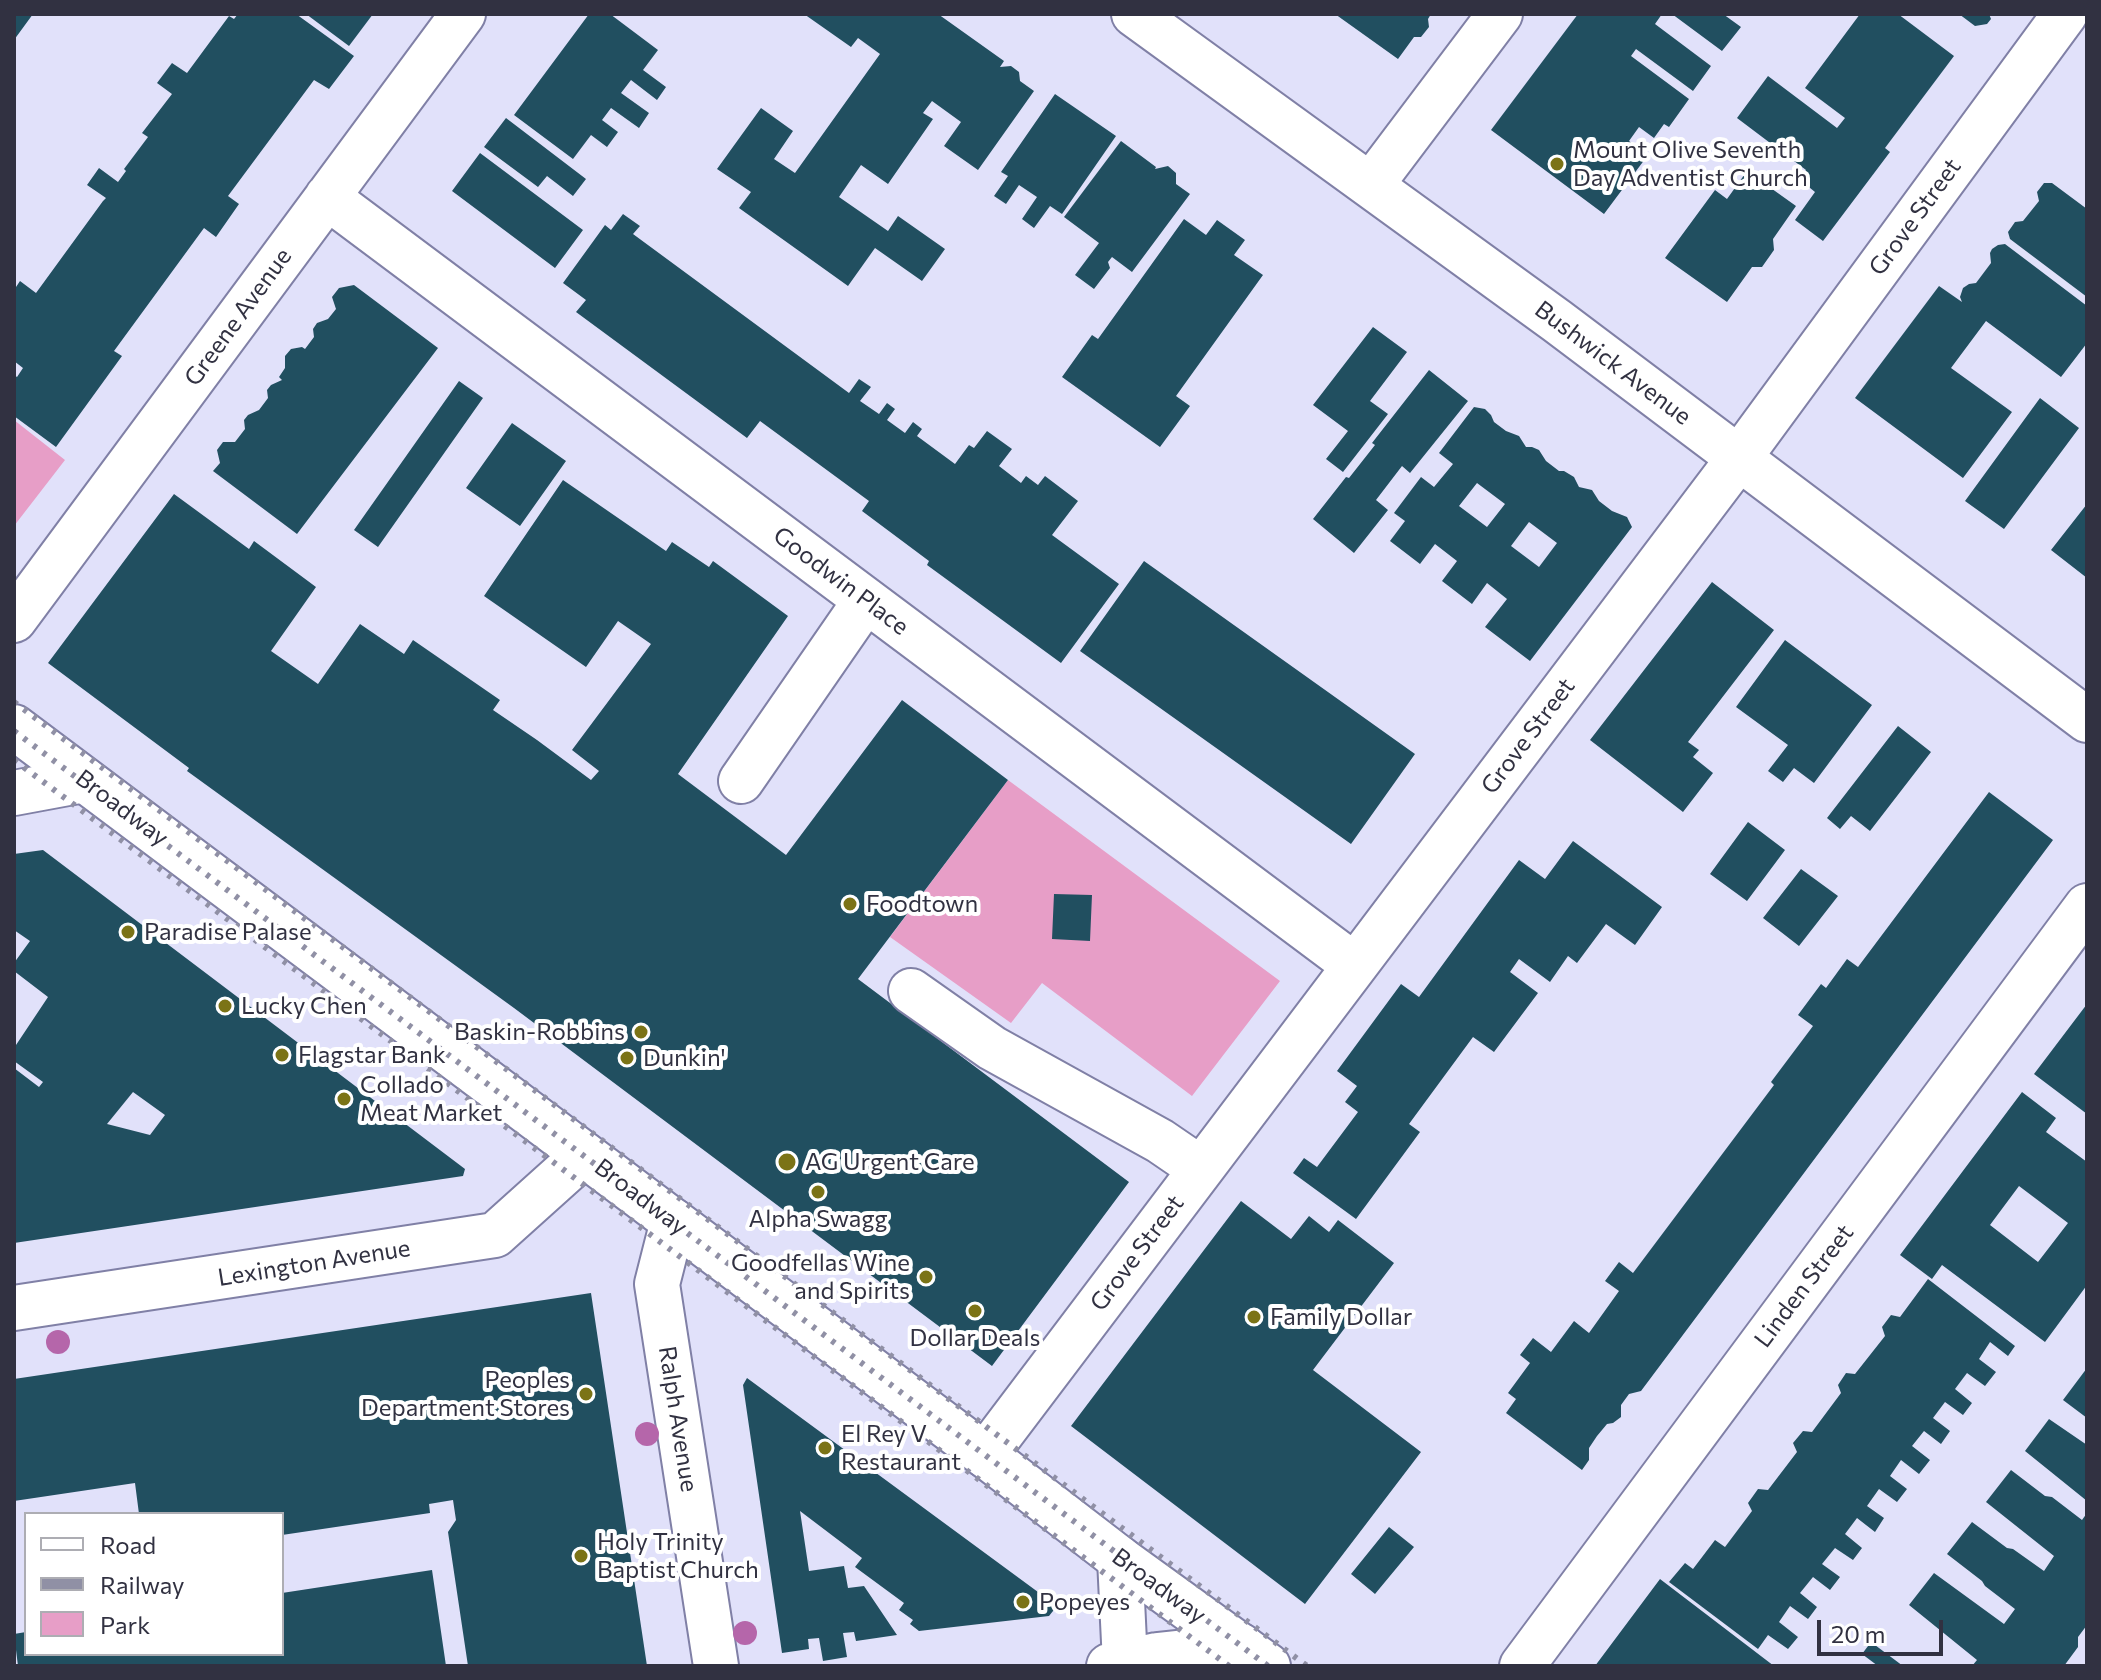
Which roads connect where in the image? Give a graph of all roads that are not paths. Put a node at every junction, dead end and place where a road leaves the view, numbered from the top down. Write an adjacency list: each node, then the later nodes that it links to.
1 (463, 14): 6 (street, Greene Avenue)
2 (1134, 14): 5 (street, Bushwick Avenue)
3 (1500, 14): 5 (street)
4 (2065, 14): 7 (street, Grove Street)
5 (1371, 185): 7 (street, Bushwick Avenue)
6 (327, 197): 8 (street, Goodwin Place); 9 (street, Greene Avenue)
7 (1739, 458): 10 (street, Bushwick Avenue); 16 (street, Grove Street)
8 (866, 600): 13 (street); 16 (street, Goodwin Place)
9 (14, 620)
10 (2087, 720)
11 (14, 727): 12 (street, Broadway)
12 (84, 780): 14 (street); 18 (street, Broadway)
13 (741, 781)
14 (14, 793)
15 (2087, 906): 27 (street, Linden Street)
16 (1354, 965): 19 (street, Grove Street)
17 (911, 991): 19 (street)
18 (584, 1155): 20 (street, Broadway); 21 (street, Lexington Avenue)
19 (1201, 1169): 22 (street, Grove Street)
20 (673, 1221): 22 (street, Broadway); 26 (street, Ralph Avenue)
21 (14, 1308)
22 (985, 1455): 23 (street, Broadway)
23 (1120, 1559): 24 (street, Broadway); 25 (street)
24 (1255, 1656): 25 (street)
25 (1117, 1665)
26 (716, 1666)
27 (1522, 1666)

